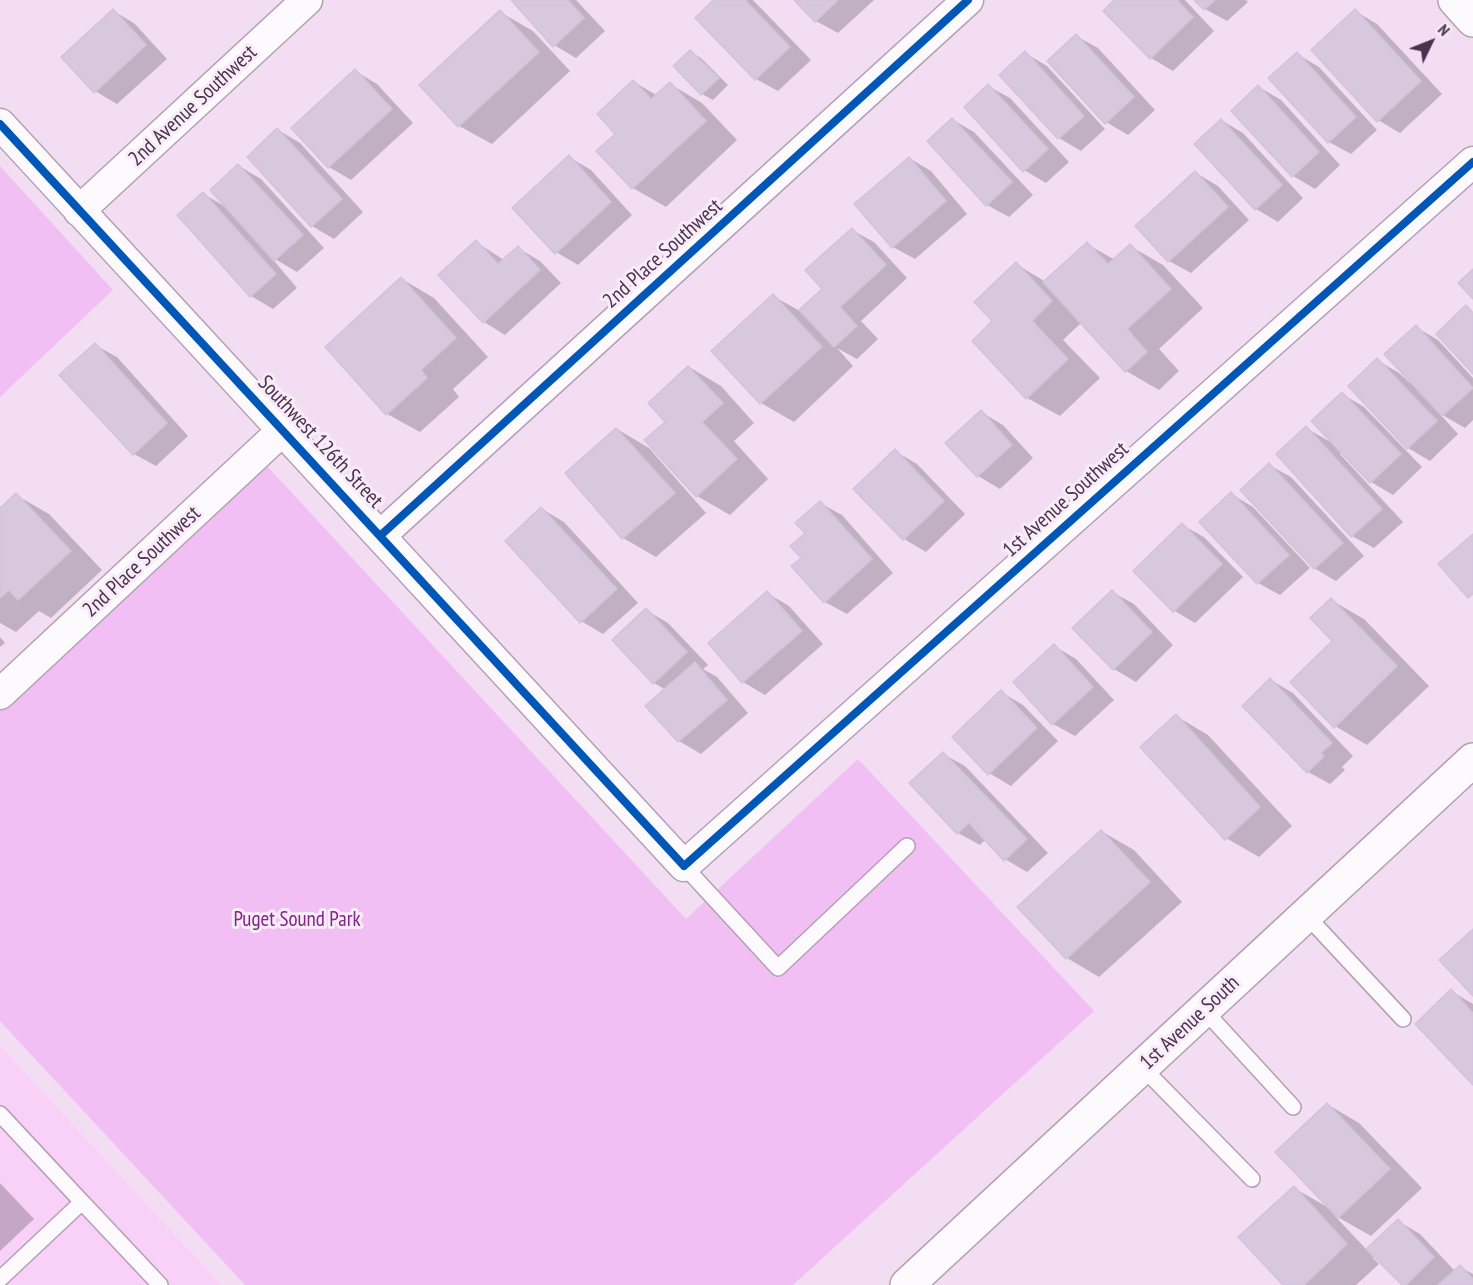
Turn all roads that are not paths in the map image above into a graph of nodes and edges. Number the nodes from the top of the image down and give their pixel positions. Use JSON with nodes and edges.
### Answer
{"nodes":[{"id":1,"x":307,"y":0,"type":"edge"},
{"id":2,"x":969,"y":0,"type":"edge"},
{"id":3,"x":1455,"y":0,"type":"edge"},
{"id":4,"x":1473,"y":20,"type":"edge"},
{"id":5,"x":0,"y":124,"type":"edge"},
{"id":6,"x":1473,"y":162,"type":"edge"},
{"id":7,"x":79,"y":211,"type":"junction"},
{"id":8,"x":284,"y":429,"type":"junction"},
{"id":9,"x":381,"y":535,"type":"junction"},
{"id":10,"x":0,"y":694,"type":"edge"},
{"id":11,"x":1473,"y":760,"type":"edge"},
{"id":12,"x":907,"y":846,"type":"dead end"},
{"id":13,"x":684,"y":866,"type":"junction"},
{"id":14,"x":1306,"y":915,"type":"junction"},
{"id":15,"x":1204,"y":1010,"type":"junction"},
{"id":16,"x":1403,"y":1019,"type":"dead end"},
{"id":17,"x":1142,"y":1067,"type":"junction"},
{"id":18,"x":1293,"y":1107,"type":"dead end"},
{"id":19,"x":0,"y":1114,"type":"edge"},
{"id":20,"x":1252,"y":1179,"type":"dead end"},
{"id":21,"x":82,"y":1202,"type":"junction"},
{"id":22,"x":0,"y":1279,"type":"edge"},
{"id":23,"x":160,"y":1285,"type":"edge"},
{"id":24,"x":907,"y":1285,"type":"edge"}],
"edges":[{"from":1,"to":7,"type":"street","name":"2nd Avenue Southwest"},
{"from":2,"to":9,"type":"street","name":"2nd Place Southwest"},
{"from":3,"to":4,"type":"main road"},
{"from":5,"to":7,"type":"street","name":"Southwest 126th Street"},
{"from":6,"to":13,"type":"street","name":"1st Avenue Southwest"},
{"from":7,"to":8,"type":"street","name":"Southwest 126th Street"},
{"from":8,"to":9,"type":"street","name":"Southwest 126th Street"},
{"from":8,"to":10,"type":"street","name":"2nd Place Southwest"},
{"from":9,"to":13,"type":"street","name":"Southwest 126th Street"},
{"from":11,"to":14,"type":"main road","name":"1st Avenue South"},
{"from":12,"to":13,"type":"lane"},
{"from":14,"to":15,"type":"main road","name":"1st Avenue South"},
{"from":14,"to":16,"type":"lane"},
{"from":15,"to":17,"type":"main road","name":"1st Avenue South"},
{"from":15,"to":18,"type":"lane"},
{"from":17,"to":20,"type":"lane"},
{"from":17,"to":24,"type":"main road","name":"1st Avenue South"},
{"from":19,"to":21,"type":"lane"},
{"from":21,"to":22,"type":"lane"},
{"from":21,"to":23,"type":"lane"}]}
